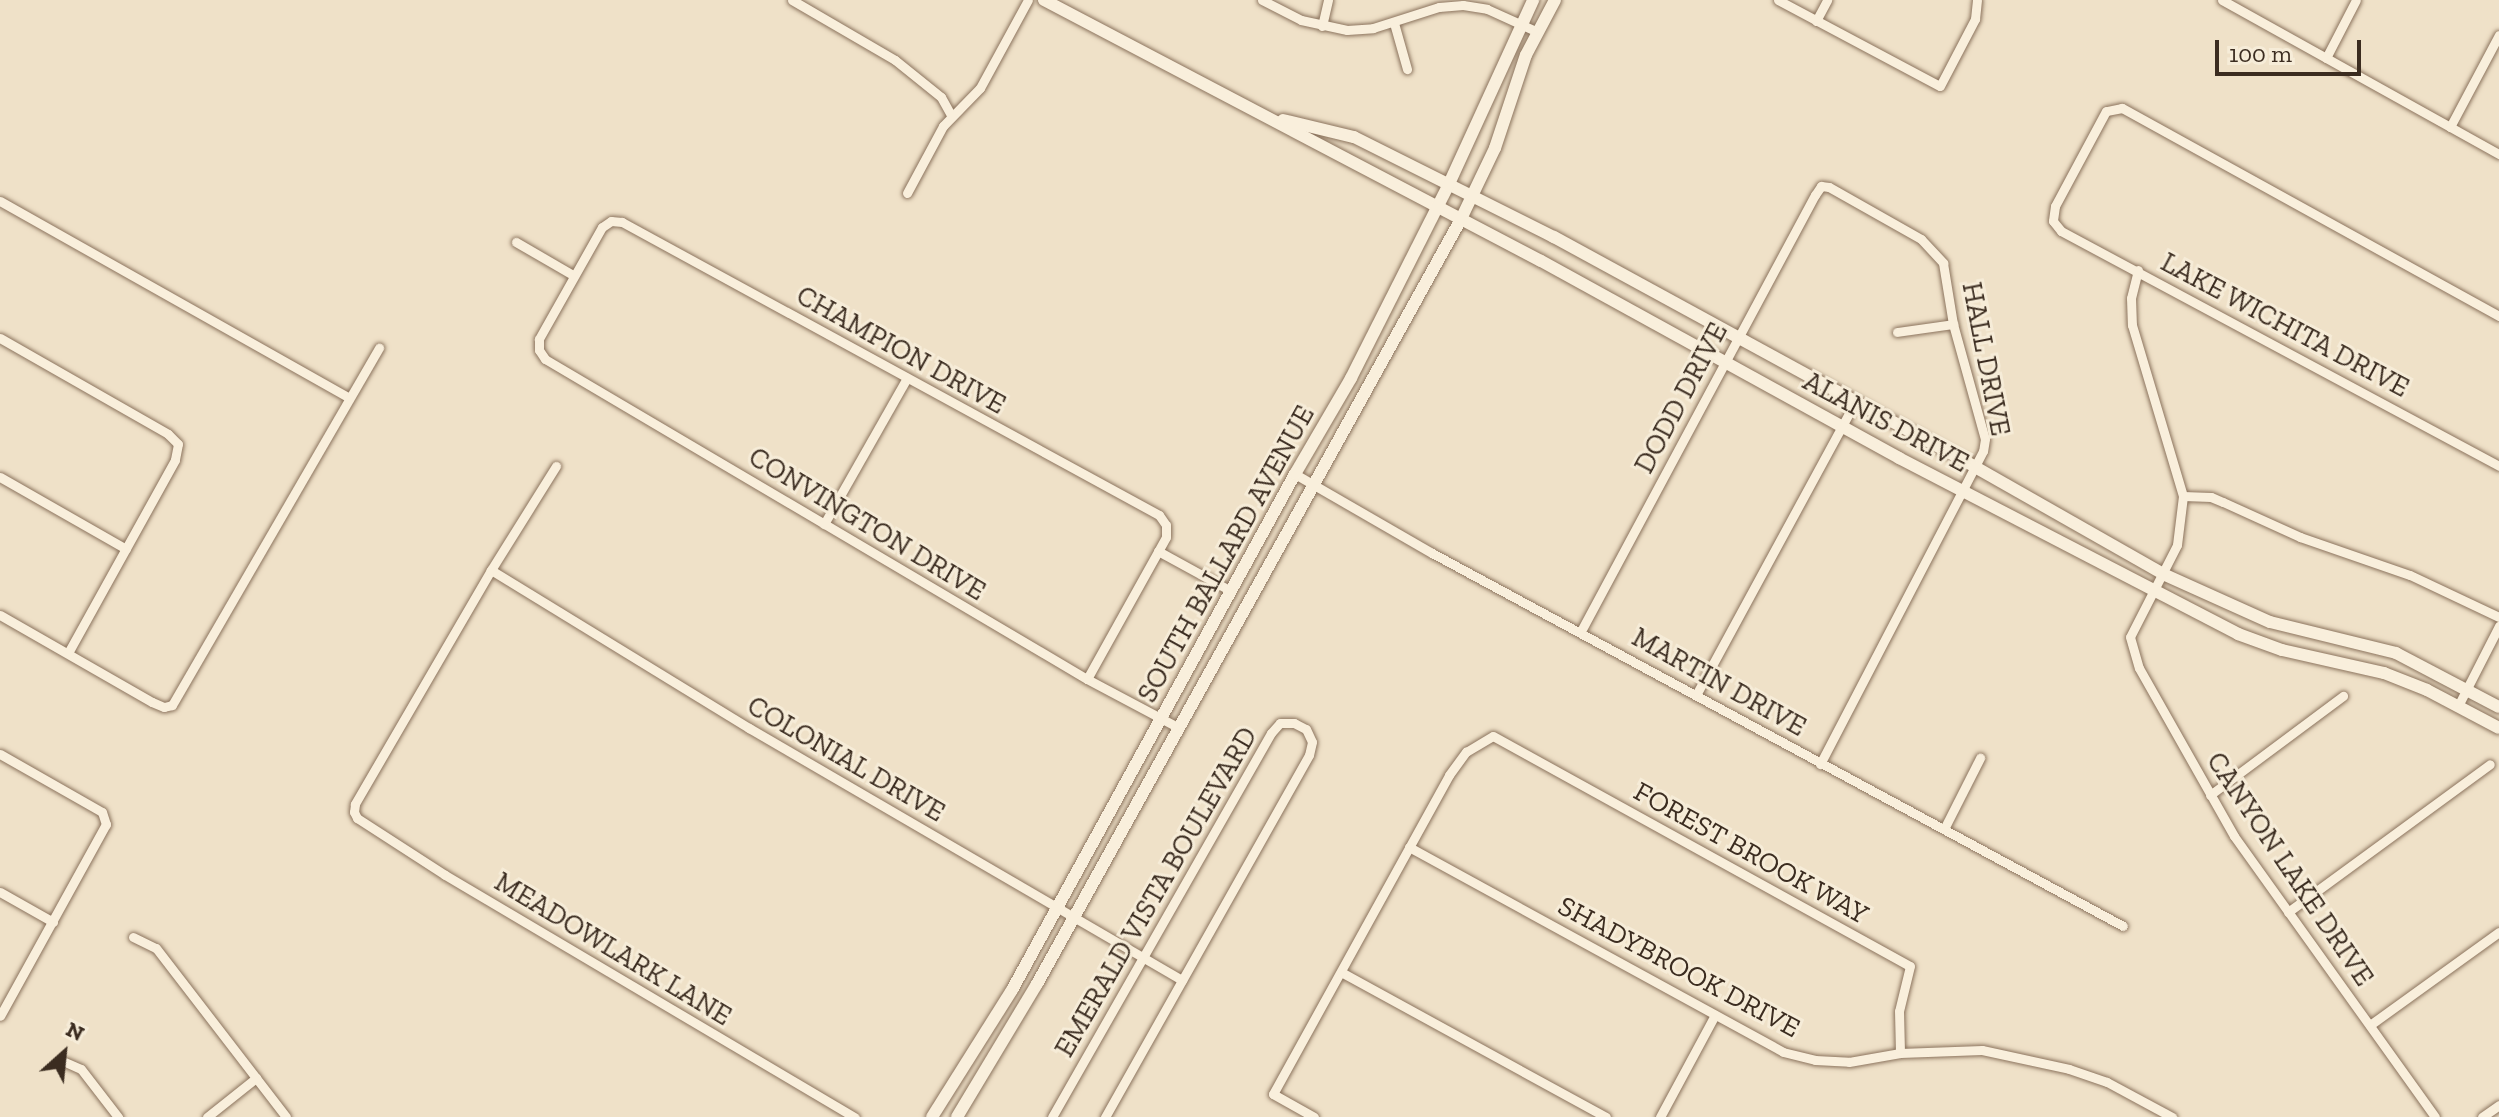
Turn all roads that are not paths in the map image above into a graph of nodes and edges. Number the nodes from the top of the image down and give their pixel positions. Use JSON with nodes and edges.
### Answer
{"nodes":[{"id":1,"x":792,"y":0,"type":"edge"},
{"id":2,"x":1028,"y":0,"type":"edge"},
{"id":3,"x":1044,"y":0,"type":"edge"},
{"id":4,"x":1262,"y":0,"type":"edge"},
{"id":5,"x":1328,"y":0,"type":"edge"},
{"id":6,"x":1533,"y":0,"type":"edge"},
{"id":7,"x":1555,"y":0,"type":"edge"},
{"id":8,"x":1778,"y":0,"type":"edge"},
{"id":9,"x":1827,"y":0,"type":"edge"},
{"id":10,"x":1977,"y":0,"type":"edge"},
{"id":11,"x":2222,"y":0,"type":"edge"},
{"id":12,"x":2356,"y":0,"type":"edge"},
{"id":13,"x":1816,"y":21,"type":"junction"},
{"id":14,"x":1520,"y":22,"type":"junction"},
{"id":15,"x":1394,"y":23,"type":"junction"},
{"id":16,"x":1322,"y":26,"type":"junction"},
{"id":17,"x":1538,"y":32,"type":"junction"},
{"id":18,"x":2499,"y":35,"type":"edge"},
{"id":19,"x":2326,"y":58,"type":"junction"},
{"id":20,"x":1407,"y":69,"type":"dead end"},
{"id":21,"x":951,"y":115,"type":"junction"},
{"id":22,"x":1267,"y":116,"type":"junction"},
{"id":23,"x":2450,"y":127,"type":"junction"},
{"id":24,"x":2499,"y":154,"type":"edge"},
{"id":25,"x":1448,"y":186,"type":"junction"},
{"id":26,"x":1821,"y":186,"type":"joint"},
{"id":27,"x":907,"y":193,"type":"dead end"},
{"id":28,"x":1473,"y":196,"type":"junction"},
{"id":29,"x":0,"y":201,"type":"edge"},
{"id":30,"x":1438,"y":207,"type":"junction"},
{"id":31,"x":1461,"y":219,"type":"junction"},
{"id":32,"x":516,"y":242,"type":"dead end"},
{"id":33,"x":2138,"y":270,"type":"junction"},
{"id":34,"x":573,"y":275,"type":"junction"},
{"id":35,"x":2499,"y":316,"type":"edge"},
{"id":36,"x":1953,"y":324,"type":"junction"},
{"id":37,"x":1897,"y":332,"type":"dead end"},
{"id":38,"x":1737,"y":337,"type":"junction"},
{"id":39,"x":0,"y":338,"type":"edge"},
{"id":40,"x":379,"y":348,"type":"dead end"},
{"id":41,"x":1725,"y":361,"type":"junction"},
{"id":42,"x":907,"y":378,"type":"junction"},
{"id":43,"x":349,"y":398,"type":"junction"},
{"id":44,"x":1855,"y":402,"type":"junction"},
{"id":45,"x":1842,"y":426,"type":"junction"},
{"id":46,"x":556,"y":466,"type":"dead end"},
{"id":47,"x":2499,"y":466,"type":"edge"},
{"id":48,"x":1975,"y":467,"type":"junction"},
{"id":49,"x":1295,"y":474,"type":"junction"},
{"id":50,"x":0,"y":477,"type":"edge"},
{"id":51,"x":1313,"y":485,"type":"junction"},
{"id":52,"x":1963,"y":490,"type":"junction"},
{"id":53,"x":2183,"y":496,"type":"junction"},
{"id":54,"x":824,"y":524,"type":"junction"},
{"id":55,"x":126,"y":549,"type":"junction"},
{"id":56,"x":1158,"y":551,"type":"junction"},
{"id":57,"x":491,"y":570,"type":"junction"},
{"id":58,"x":2163,"y":574,"type":"junction"},
{"id":59,"x":1231,"y":591,"type":"junction"},
{"id":60,"x":2155,"y":592,"type":"junction"},
{"id":61,"x":0,"y":615,"type":"edge"},
{"id":62,"x":2499,"y":617,"type":"edge"},
{"id":63,"x":2499,"y":626,"type":"edge"},
{"id":64,"x":1581,"y":631,"type":"junction"},
{"id":65,"x":68,"y":653,"type":"junction"},
{"id":66,"x":1087,"y":679,"type":"junction"},
{"id":67,"x":2466,"y":689,"type":"junction"},
{"id":68,"x":1696,"y":695,"type":"junction"},
{"id":69,"x":2343,"y":696,"type":"dead end"},
{"id":70,"x":2458,"y":706,"type":"junction"},
{"id":71,"x":2499,"y":707,"type":"edge"},
{"id":72,"x":1162,"y":719,"type":"junction"},
{"id":73,"x":1179,"y":728,"type":"junction"},
{"id":74,"x":2499,"y":728,"type":"edge"},
{"id":75,"x":0,"y":754,"type":"edge"},
{"id":76,"x":1980,"y":758,"type":"dead end"},
{"id":77,"x":1820,"y":764,"type":"junction"},
{"id":78,"x":2490,"y":764,"type":"dead end"},
{"id":79,"x":2210,"y":795,"type":"junction"},
{"id":80,"x":1944,"y":829,"type":"junction"},
{"id":81,"x":1409,"y":847,"type":"junction"},
{"id":82,"x":0,"y":892,"type":"edge"},
{"id":83,"x":1056,"y":908,"type":"junction"},
{"id":84,"x":2288,"y":912,"type":"junction"},
{"id":85,"x":1072,"y":918,"type":"junction"},
{"id":86,"x":53,"y":922,"type":"junction"},
{"id":87,"x":2123,"y":926,"type":"dead end"},
{"id":88,"x":2499,"y":932,"type":"edge"},
{"id":89,"x":133,"y":937,"type":"dead end"},
{"id":90,"x":1144,"y":957,"type":"junction"},
{"id":91,"x":1341,"y":972,"type":"junction"},
{"id":92,"x":1182,"y":980,"type":"junction"},
{"id":93,"x":1715,"y":1015,"type":"junction"},
{"id":94,"x":0,"y":1016,"type":"edge"},
{"id":95,"x":2370,"y":1025,"type":"junction"},
{"id":96,"x":1900,"y":1053,"type":"junction"},
{"id":97,"x":65,"y":1062,"type":"dead end"},
{"id":98,"x":256,"y":1078,"type":"junction"},
{"id":99,"x":2499,"y":1105,"type":"edge"},
{"id":100,"x":934,"y":1116,"type":"edge"},
{"id":101,"x":118,"y":1117,"type":"edge"},
{"id":102,"x":207,"y":1117,"type":"edge"},
{"id":103,"x":286,"y":1117,"type":"edge"},
{"id":104,"x":855,"y":1117,"type":"edge"},
{"id":105,"x":957,"y":1117,"type":"edge"},
{"id":106,"x":1052,"y":1117,"type":"edge"},
{"id":107,"x":1105,"y":1117,"type":"edge"},
{"id":108,"x":1314,"y":1117,"type":"edge"},
{"id":109,"x":1606,"y":1117,"type":"edge"},
{"id":110,"x":1660,"y":1117,"type":"edge"},
{"id":111,"x":2172,"y":1117,"type":"edge"},
{"id":112,"x":2435,"y":1117,"type":"edge"},
{"id":113,"x":2482,"y":1117,"type":"edge"}],
"edges":[{"from":1,"to":21,"type":"street"},
{"from":2,"to":21,"type":"street"},
{"from":3,"to":22,"type":"main road","name":"ALANIS DRIVE"},
{"from":4,"to":16,"type":"street"},
{"from":5,"to":16,"type":"street"},
{"from":6,"to":14,"type":"main road","name":"SOUTH BALLARD AVENUE"},
{"from":7,"to":17,"type":"main road","name":"SOUTH BALLARD AVENUE"},
{"from":8,"to":13,"type":"street"},
{"from":9,"to":13,"type":"street"},
{"from":10,"to":13,"type":"street"},
{"from":11,"to":19,"type":"street"},
{"from":12,"to":19,"type":"street"},
{"from":14,"to":15,"type":"street"},
{"from":14,"to":17,"type":"street"},
{"from":14,"to":25,"type":"main road","name":"SOUTH BALLARD AVENUE"},
{"from":15,"to":16,"type":"street"},
{"from":15,"to":20,"type":"street"},
{"from":17,"to":28,"type":"main road","name":"SOUTH BALLARD AVENUE"},
{"from":18,"to":23,"type":"street"},
{"from":19,"to":23,"type":"street"},
{"from":21,"to":27,"type":"street"},
{"from":22,"to":25,"type":"main road","name":"ALANIS DRIVE"},
{"from":22,"to":30,"type":"main road","name":"ALANIS DRIVE"},
{"from":23,"to":24,"type":"street"},
{"from":25,"to":28,"type":"main road","name":"ALANIS DRIVE"},
{"from":25,"to":30,"type":"main road","name":"SOUTH BALLARD AVENUE"},
{"from":26,"to":36,"type":"street","name":"HALL DRIVE"},
{"from":26,"to":38,"type":"street","name":"DODD DRIVE"},
{"from":28,"to":31,"type":"main road","name":"SOUTH BALLARD AVENUE"},
{"from":28,"to":38,"type":"main road","name":"ALANIS DRIVE"},
{"from":29,"to":43,"type":"street"},
{"from":30,"to":31,"type":"main road","name":"ALANIS DRIVE"},
{"from":30,"to":49,"type":"main road","name":"SOUTH BALLARD AVENUE"},
{"from":31,"to":41,"type":"main road","name":"ALANIS DRIVE"},
{"from":31,"to":51,"type":"main road","name":"SOUTH BALLARD AVENUE"},
{"from":32,"to":34,"type":"street"},
{"from":33,"to":35,"type":"street","name":"LAKE WICHITA DRIVE"},
{"from":33,"to":47,"type":"street","name":"LAKE WICHITA DRIVE"},
{"from":33,"to":53,"type":"street","name":"CANYON LAKE DRIVE"},
{"from":34,"to":42,"type":"street","name":"CHAMPION DRIVE"},
{"from":34,"to":54,"type":"street","name":"CONVINGTON DRIVE"},
{"from":36,"to":37,"type":"street"},
{"from":36,"to":48,"type":"street","name":"HALL DRIVE"},
{"from":38,"to":41,"type":"street","name":"DODD DRIVE"},
{"from":38,"to":44,"type":"main road","name":"ALANIS DRIVE"},
{"from":39,"to":55,"type":"street"},
{"from":40,"to":43,"type":"street"},
{"from":41,"to":45,"type":"main road","name":"ALANIS DRIVE"},
{"from":41,"to":64,"type":"street","name":"DODD DRIVE"},
{"from":42,"to":54,"type":"street"},
{"from":42,"to":56,"type":"street","name":"CHAMPION DRIVE"},
{"from":43,"to":65,"type":"street"},
{"from":44,"to":45,"type":"street"},
{"from":44,"to":48,"type":"main road","name":"ALANIS DRIVE"},
{"from":45,"to":52,"type":"main road","name":"ALANIS DRIVE"},
{"from":45,"to":68,"type":"street"},
{"from":46,"to":57,"type":"street"},
{"from":48,"to":52,"type":"street","name":"HALL DRIVE"},
{"from":48,"to":58,"type":"main road","name":"ALANIS DRIVE"},
{"from":49,"to":51,"type":"street","name":"MARTIN DRIVE"},
{"from":49,"to":59,"type":"main road","name":"SOUTH BALLARD AVENUE"},
{"from":50,"to":55,"type":"street"},
{"from":51,"to":64,"type":"street","name":"MARTIN DRIVE"},
{"from":51,"to":73,"type":"main road","name":"SOUTH BALLARD AVENUE"},
{"from":52,"to":60,"type":"main road","name":"ALANIS DRIVE"},
{"from":52,"to":77,"type":"street","name":"HALL DRIVE"},
{"from":53,"to":58,"type":"street","name":"CANYON LAKE DRIVE"},
{"from":53,"to":62,"type":"street"},
{"from":54,"to":66,"type":"street","name":"CONVINGTON DRIVE"},
{"from":55,"to":65,"type":"street"},
{"from":56,"to":59,"type":"street"},
{"from":56,"to":66,"type":"street"},
{"from":57,"to":83,"type":"street","name":"COLONIAL DRIVE"},
{"from":57,"to":104,"type":"street","name":"MEADOWLARK LANE"},
{"from":58,"to":60,"type":"street","name":"CANYON LAKE DRIVE"},
{"from":58,"to":67,"type":"main road","name":"ALANIS DRIVE"},
{"from":59,"to":72,"type":"main road","name":"SOUTH BALLARD AVENUE"},
{"from":60,"to":70,"type":"main road","name":"ALANIS DRIVE"},
{"from":60,"to":79,"type":"street","name":"CANYON LAKE DRIVE"},
{"from":61,"to":65,"type":"street"},
{"from":63,"to":67,"type":"street"},
{"from":64,"to":68,"type":"street","name":"MARTIN DRIVE"},
{"from":66,"to":72,"type":"street","name":"CONVINGTON DRIVE"},
{"from":67,"to":70,"type":"street"},
{"from":67,"to":71,"type":"main road","name":"ALANIS DRIVE"},
{"from":68,"to":77,"type":"street","name":"MARTIN DRIVE"},
{"from":69,"to":79,"type":"street"},
{"from":70,"to":74,"type":"main road","name":"ALANIS DRIVE"},
{"from":72,"to":73,"type":"street","name":"CONVINGTON DRIVE"},
{"from":72,"to":83,"type":"main road","name":"SOUTH BALLARD AVENUE"},
{"from":73,"to":85,"type":"main road","name":"SOUTH BALLARD AVENUE"},
{"from":75,"to":86,"type":"street"},
{"from":76,"to":80,"type":"street"},
{"from":77,"to":80,"type":"street","name":"MARTIN DRIVE"},
{"from":78,"to":84,"type":"street"},
{"from":79,"to":84,"type":"street","name":"CANYON LAKE DRIVE"},
{"from":80,"to":87,"type":"street","name":"MARTIN DRIVE"},
{"from":81,"to":91,"type":"street"},
{"from":81,"to":93,"type":"street","name":"SHADYBROOK DRIVE"},
{"from":81,"to":96,"type":"street","name":"FOREST BROOK WAY"},
{"from":82,"to":86,"type":"street"},
{"from":83,"to":85,"type":"street","name":"COLONIAL DRIVE"},
{"from":83,"to":100,"type":"main road","name":"SOUTH BALLARD AVENUE"},
{"from":84,"to":95,"type":"street","name":"CANYON LAKE DRIVE"},
{"from":85,"to":90,"type":"street","name":"COLONIAL DRIVE"},
{"from":85,"to":105,"type":"main road","name":"SOUTH BALLARD AVENUE"},
{"from":86,"to":94,"type":"street"},
{"from":88,"to":95,"type":"street"},
{"from":89,"to":98,"type":"street"},
{"from":90,"to":92,"type":"street","name":"COLONIAL DRIVE"},
{"from":90,"to":92,"type":"street","name":"EMERALD VISTA BOULEVARD"},
{"from":90,"to":106,"type":"street","name":"EMERALD VISTA BOULEVARD"},
{"from":91,"to":108,"type":"street"},
{"from":91,"to":109,"type":"street"},
{"from":92,"to":107,"type":"street","name":"EMERALD VISTA BOULEVARD"},
{"from":93,"to":96,"type":"street","name":"SHADYBROOK DRIVE"},
{"from":93,"to":110,"type":"street"},
{"from":95,"to":112,"type":"street","name":"CANYON LAKE DRIVE"},
{"from":96,"to":111,"type":"street","name":"SHADYBROOK DRIVE"},
{"from":97,"to":101,"type":"street"},
{"from":98,"to":102,"type":"street"},
{"from":98,"to":103,"type":"street"},
{"from":99,"to":113,"type":"street"}]}
